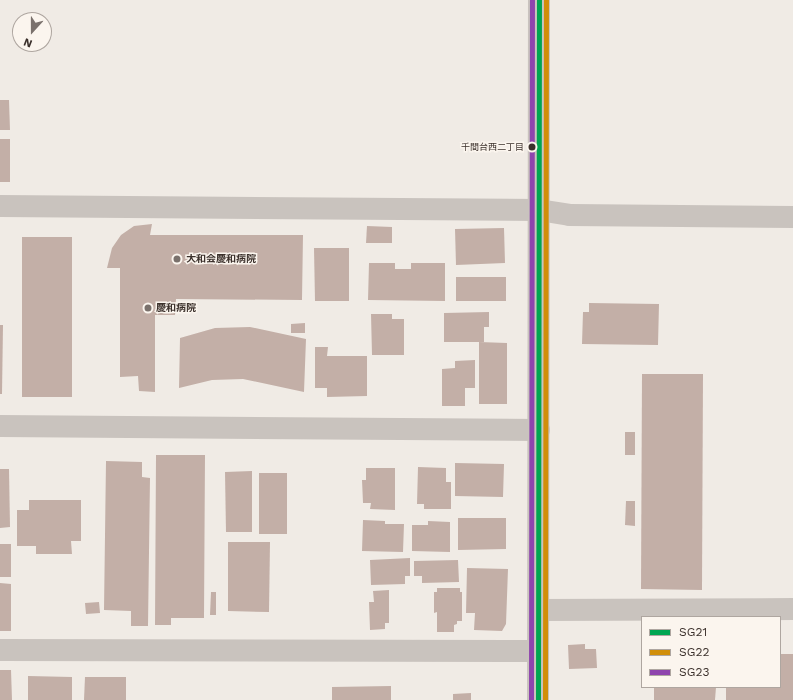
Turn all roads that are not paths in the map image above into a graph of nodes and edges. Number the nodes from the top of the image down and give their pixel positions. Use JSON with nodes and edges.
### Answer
{"nodes":[{"id":1,"x":539,"y":0,"type":"edge"},
{"id":2,"x":0,"y":206,"type":"edge"},
{"id":3,"x":539,"y":210,"type":"junction"},
{"id":4,"x":793,"y":217,"type":"edge"},
{"id":5,"x":0,"y":426,"type":"edge"},
{"id":6,"x":539,"y":430,"type":"junction"},
{"id":7,"x":793,"y":609,"type":"edge"},
{"id":8,"x":539,"y":610,"type":"junction"},
{"id":9,"x":0,"y":650,"type":"edge"},
{"id":10,"x":538,"y":651,"type":"junction"},
{"id":11,"x":538,"y":700,"type":"edge"}],
"edges":[{"from":1,"to":3,"type":"street"},
{"from":2,"to":3,"type":"street"},
{"from":3,"to":4,"type":"street"},
{"from":3,"to":6,"type":"street"},
{"from":5,"to":6,"type":"street"},
{"from":6,"to":8,"type":"street"},
{"from":7,"to":8,"type":"street"},
{"from":8,"to":10,"type":"street"},
{"from":9,"to":10,"type":"street"},
{"from":10,"to":11,"type":"street"}]}
